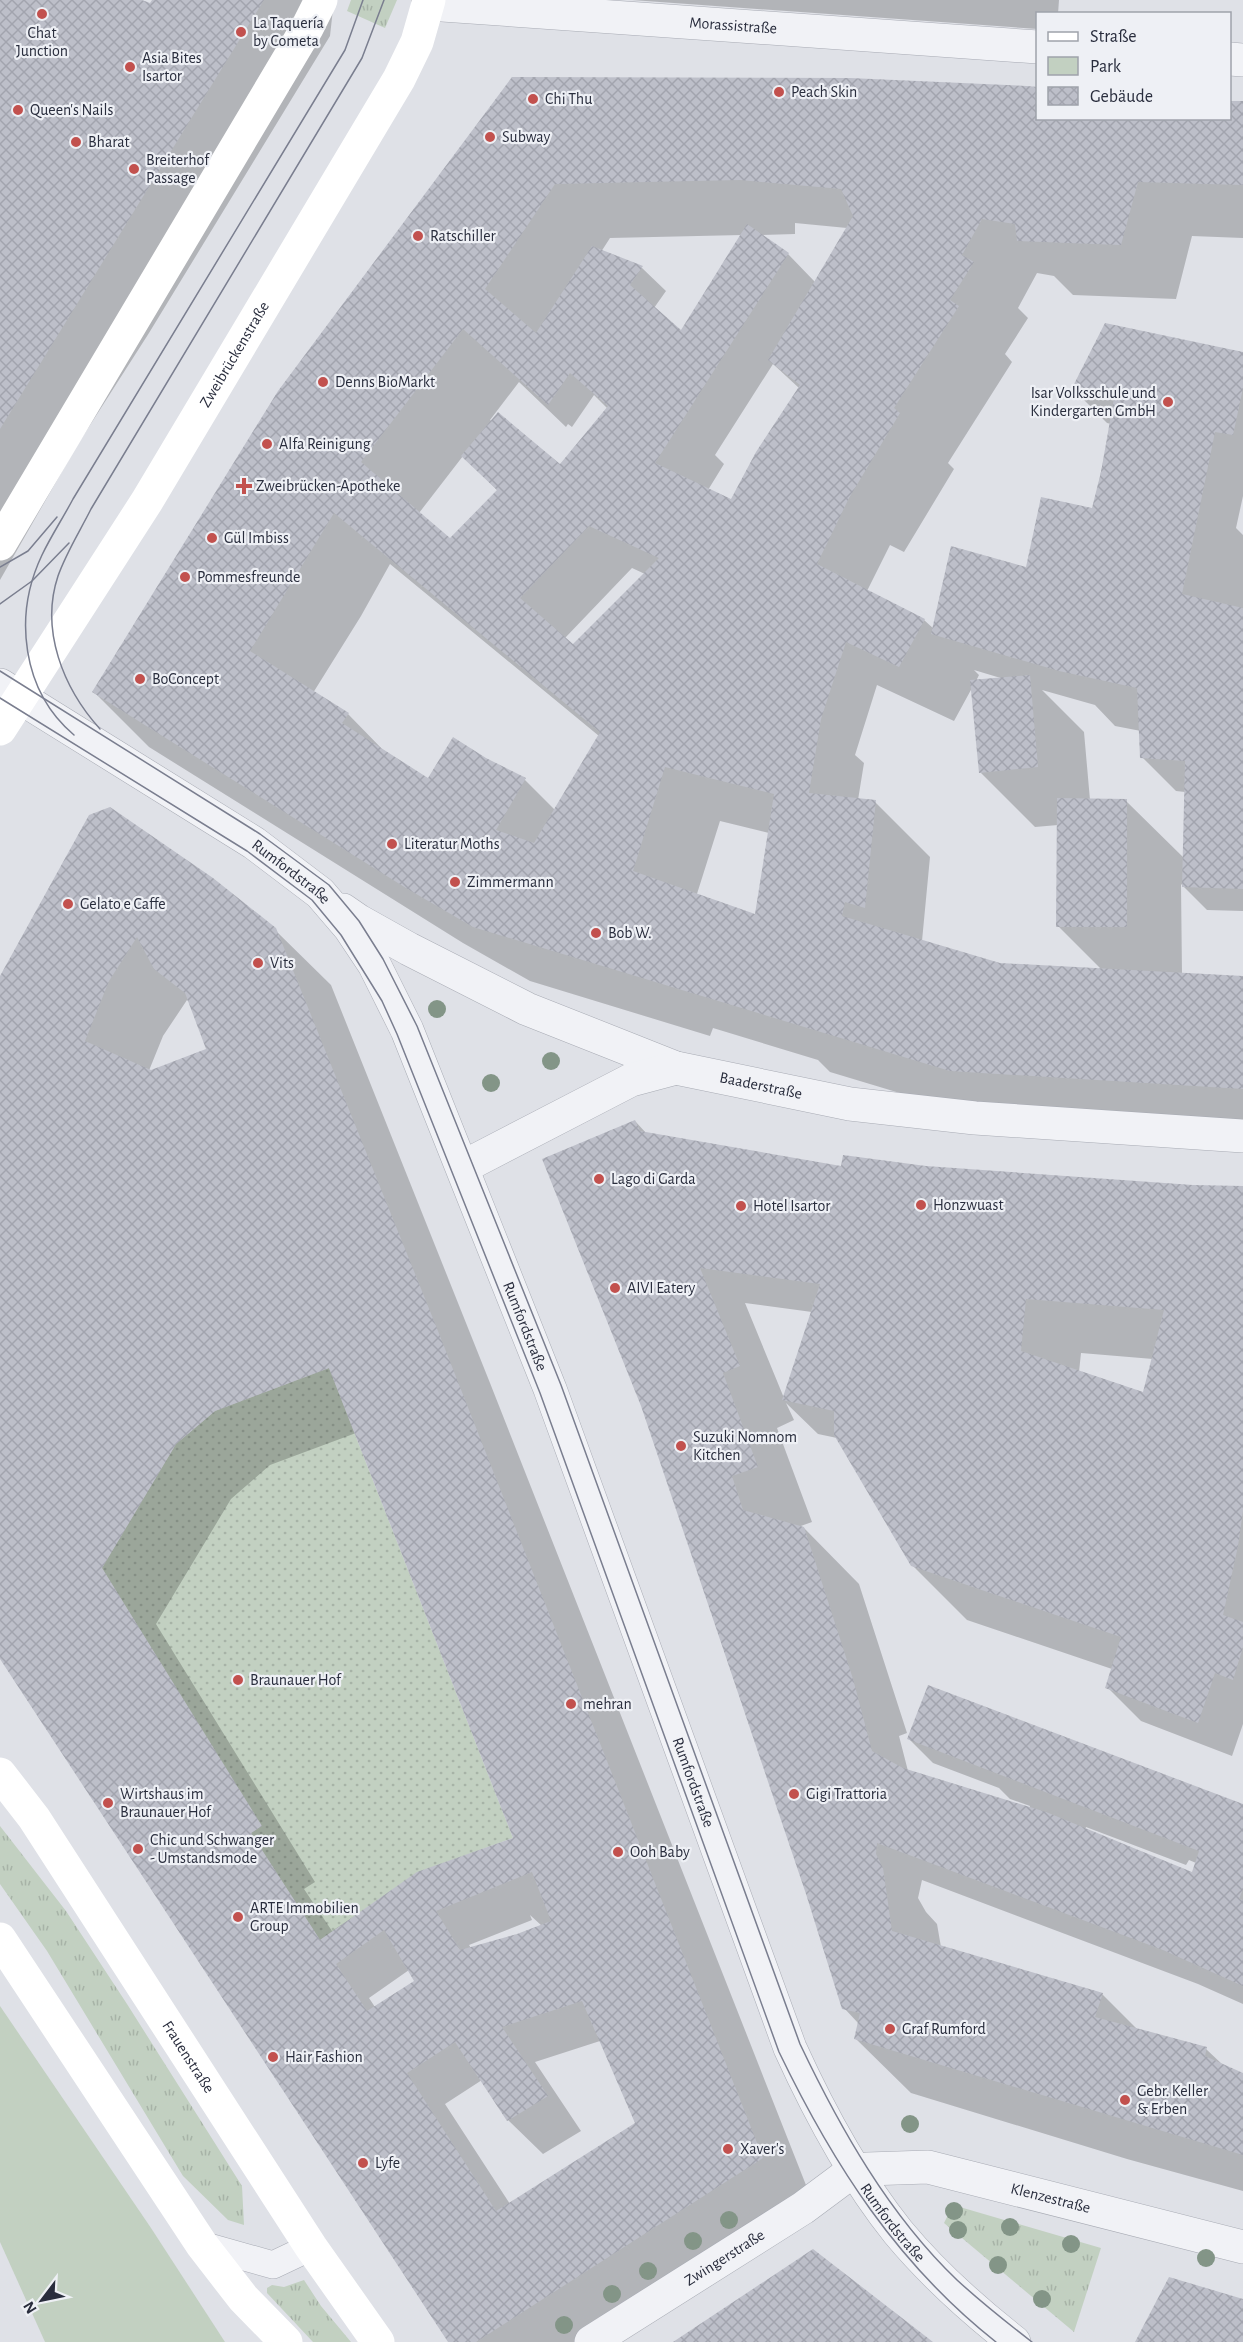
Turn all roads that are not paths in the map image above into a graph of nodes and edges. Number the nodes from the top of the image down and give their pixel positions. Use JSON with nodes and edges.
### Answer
{"nodes":[{"id":1,"x":321,"y":0,"type":"edge"},
{"id":2,"x":429,"y":2,"type":"edge"},
{"id":3,"x":1036,"y":46,"type":"edge"},
{"id":4,"x":0,"y":544,"type":"edge"},
{"id":5,"x":10,"y":691,"type":"edge"},
{"id":6,"x":0,"y":729,"type":"edge"},
{"id":7,"x":320,"y":893,"type":"junction"},
{"id":8,"x":676,"y":1068,"type":"junction"},
{"id":9,"x":1243,"y":1136,"type":"edge"},
{"id":10,"x":463,"y":1167,"type":"junction"},
{"id":11,"x":0,"y":1774,"type":"edge"},
{"id":12,"x":0,"y":1939,"type":"edge"},
{"id":13,"x":856,"y":2172,"type":"junction"},
{"id":14,"x":202,"y":2245,"type":"junction"},
{"id":15,"x":311,"y":2247,"type":"junction"},
{"id":16,"x":1243,"y":2247,"type":"edge"},
{"id":17,"x":286,"y":2342,"type":"edge"},
{"id":18,"x":378,"y":2342,"type":"edge"},
{"id":19,"x":591,"y":2342,"type":"edge"},
{"id":20,"x":1014,"y":2342,"type":"edge"}],
"edges":[{"from":1,"to":4,"type":"main road"},
{"from":2,"to":3,"type":"street","name":"Morassistraße"},
{"from":2,"to":5,"type":"main road","name":"Zweibrückenstraße"},
{"from":5,"to":6,"type":"main road","name":"Zweibrückenstraße"},
{"from":5,"to":7,"type":"street","name":"Rumfordstraße"},
{"from":7,"to":8,"type":"street","name":"Baaderstraße"},
{"from":7,"to":10,"type":"street","name":"Rumfordstraße"},
{"from":8,"to":9,"type":"street","name":"Baaderstraße"},
{"from":8,"to":10,"type":"street"},
{"from":10,"to":13,"type":"street","name":"Rumfordstraße"},
{"from":11,"to":15,"type":"main road","name":"Frauenstraße"},
{"from":12,"to":14,"type":"main road"},
{"from":13,"to":16,"type":"street","name":"Klenzestraße"},
{"from":13,"to":19,"type":"street","name":"Zwingerstraße"},
{"from":13,"to":20,"type":"street","name":"Rumfordstraße"},
{"from":14,"to":15,"type":"lane"},
{"from":14,"to":17,"type":"main road"},
{"from":15,"to":18,"type":"main road","name":"Frauenstraße"}]}
